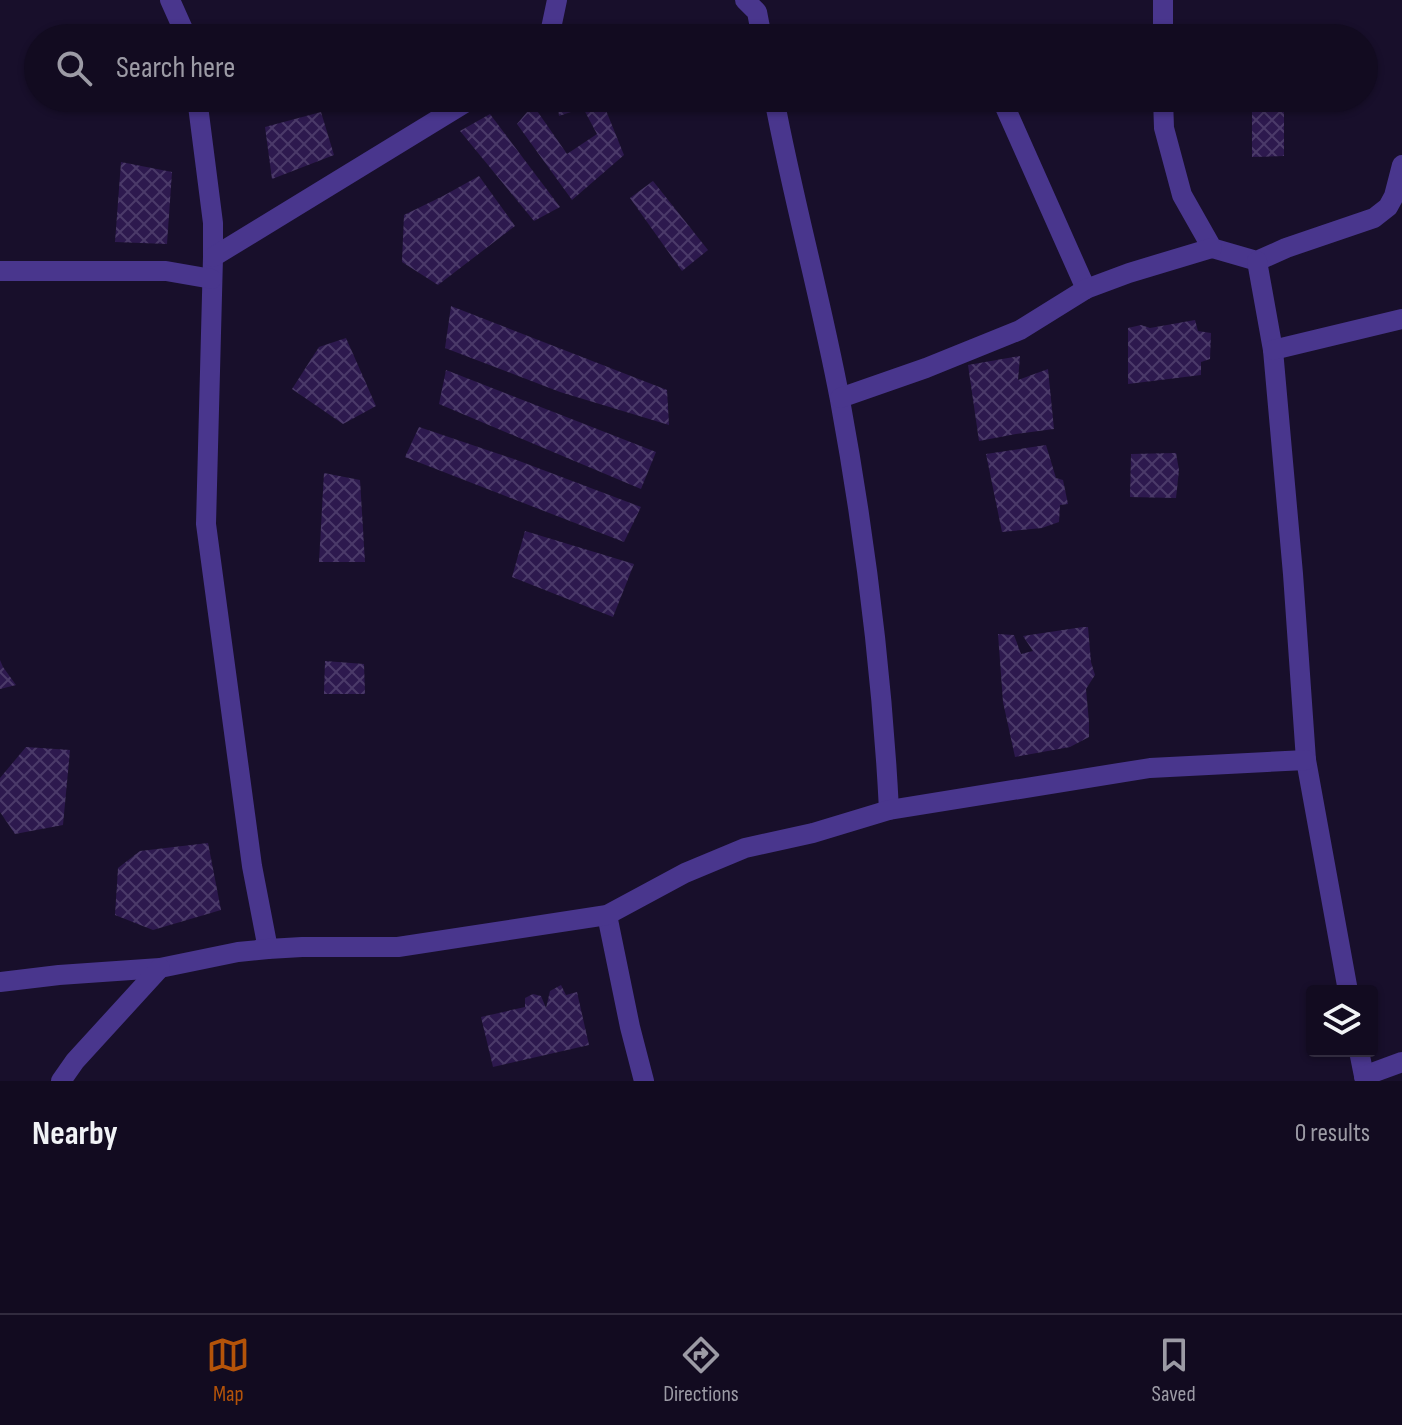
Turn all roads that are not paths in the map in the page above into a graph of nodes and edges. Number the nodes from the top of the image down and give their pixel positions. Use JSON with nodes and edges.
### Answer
{"nodes":[{"id":1,"x":170,"y":0,"type":"edge"},
{"id":2,"x":557,"y":0,"type":"edge"},
{"id":3,"x":745,"y":0,"type":"edge"},
{"id":4,"x":1163,"y":0,"type":"edge"},
{"id":5,"x":181,"y":24,"type":"edge"},
{"id":6,"x":552,"y":24,"type":"edge"},
{"id":7,"x":759,"y":24,"type":"edge"},
{"id":8,"x":1163,"y":24,"type":"edge"},
{"id":9,"x":199,"y":112,"type":"edge"},
{"id":10,"x":450,"y":112,"type":"edge"},
{"id":11,"x":777,"y":112,"type":"edge"},
{"id":12,"x":1007,"y":112,"type":"edge"},
{"id":13,"x":1163,"y":112,"type":"edge"},
{"id":14,"x":1402,"y":165,"type":"edge"},
{"id":15,"x":1212,"y":248,"type":"junction"},
{"id":16,"x":213,"y":257,"type":"junction"},
{"id":17,"x":1257,"y":261,"type":"junction"},
{"id":18,"x":0,"y":271,"type":"edge"},
{"id":19,"x":212,"y":279,"type":"junction"},
{"id":20,"x":1086,"y":289,"type":"junction"},
{"id":21,"x":1402,"y":319,"type":"edge"},
{"id":22,"x":1273,"y":350,"type":"junction"},
{"id":23,"x":840,"y":398,"type":"junction"},
{"id":24,"x":1306,"y":760,"type":"junction"},
{"id":25,"x":889,"y":810,"type":"junction"},
{"id":26,"x":607,"y":915,"type":"junction"},
{"id":27,"x":268,"y":949,"type":"junction"},
{"id":28,"x":160,"y":968,"type":"junction"},
{"id":29,"x":0,"y":982,"type":"edge"},
{"id":30,"x":1347,"y":985,"type":"edge"},
{"id":31,"x":1360,"y":1057,"type":"edge"},
{"id":32,"x":1402,"y":1062,"type":"edge"},
{"id":33,"x":1364,"y":1079,"type":"edge"},
{"id":34,"x":61,"y":1081,"type":"edge"},
{"id":35,"x":644,"y":1081,"type":"edge"}],
"edges":[{"from":1,"to":5,"type":"street"},
{"from":2,"to":6,"type":"street"},
{"from":3,"to":7,"type":"street"},
{"from":4,"to":8,"type":"street"},
{"from":9,"to":16,"type":"street"},
{"from":10,"to":16,"type":"street"},
{"from":11,"to":23,"type":"street"},
{"from":12,"to":20,"type":"street"},
{"from":13,"to":15,"type":"street"},
{"from":14,"to":17,"type":"street"},
{"from":15,"to":17,"type":"street"},
{"from":15,"to":20,"type":"street"},
{"from":16,"to":19,"type":"street"},
{"from":17,"to":22,"type":"street"},
{"from":18,"to":19,"type":"street"},
{"from":19,"to":27,"type":"street"},
{"from":20,"to":23,"type":"street"},
{"from":21,"to":22,"type":"street"},
{"from":22,"to":24,"type":"street"},
{"from":23,"to":25,"type":"street"},
{"from":24,"to":25,"type":"street"},
{"from":24,"to":30,"type":"street"},
{"from":25,"to":26,"type":"street"},
{"from":26,"to":27,"type":"street"},
{"from":26,"to":35,"type":"street"},
{"from":27,"to":28,"type":"street"},
{"from":28,"to":29,"type":"street"},
{"from":28,"to":34,"type":"street"},
{"from":31,"to":33,"type":"street"},
{"from":32,"to":33,"type":"street"}]}
